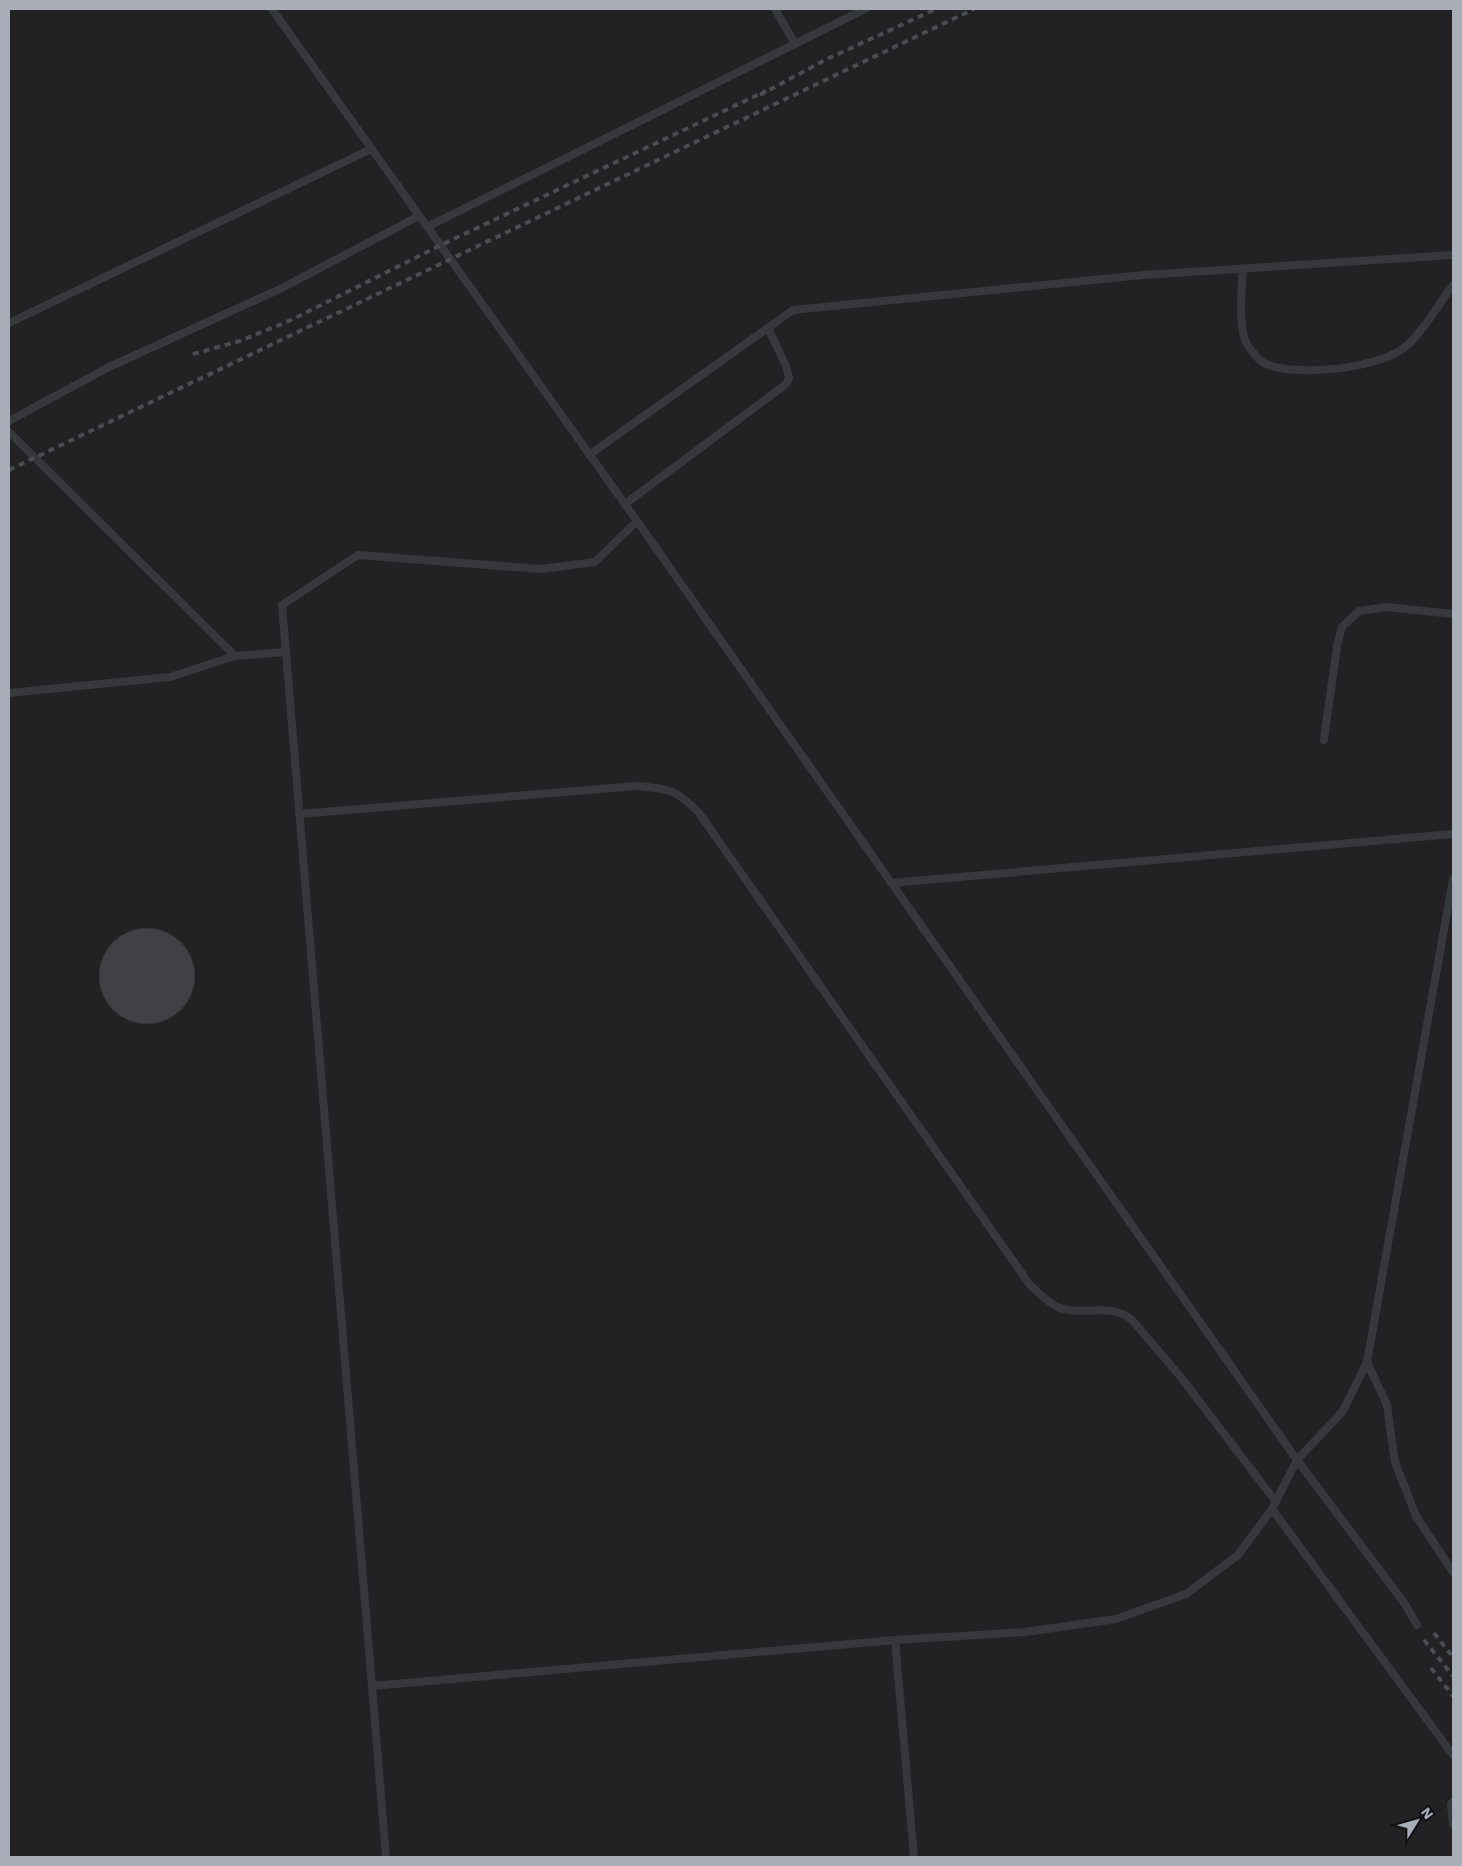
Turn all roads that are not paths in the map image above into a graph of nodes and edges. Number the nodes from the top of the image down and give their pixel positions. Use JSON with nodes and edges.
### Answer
{"nodes":[{"id":1,"x":272,"y":9,"type":"edge"},
{"id":2,"x":775,"y":9,"type":"edge"},
{"id":3,"x":865,"y":9,"type":"edge"},
{"id":4,"x":795,"y":44,"type":"junction"},
{"id":5,"x":371,"y":149,"type":"junction"},
{"id":6,"x":419,"y":216,"type":"junction"},
{"id":7,"x":427,"y":227,"type":"junction"},
{"id":8,"x":1453,"y":255,"type":"edge"},
{"id":9,"x":1243,"y":268,"type":"junction"},
{"id":10,"x":1453,"y":285,"type":"edge"},
{"id":11,"x":9,"y":323,"type":"edge"},
{"id":12,"x":768,"y":328,"type":"junction"},
{"id":13,"x":9,"y":421,"type":"edge"},
{"id":14,"x":9,"y":432,"type":"edge"},
{"id":15,"x":589,"y":455,"type":"junction"},
{"id":16,"x":625,"y":504,"type":"junction"},
{"id":17,"x":637,"y":521,"type":"junction"},
{"id":18,"x":1453,"y":614,"type":"edge"},
{"id":19,"x":286,"y":652,"type":"junction"},
{"id":20,"x":235,"y":656,"type":"junction"},
{"id":21,"x":9,"y":693,"type":"edge"},
{"id":22,"x":1324,"y":740,"type":"dead end"},
{"id":23,"x":299,"y":814,"type":"junction"},
{"id":24,"x":1453,"y":834,"type":"edge"},
{"id":25,"x":1453,"y":879,"type":"edge"},
{"id":26,"x":891,"y":884,"type":"junction"},
{"id":27,"x":1367,"y":1362,"type":"junction"},
{"id":28,"x":1296,"y":1460,"type":"junction"},
{"id":29,"x":1274,"y":1505,"type":"junction"},
{"id":30,"x":1453,"y":1572,"type":"edge"},
{"id":31,"x":1417,"y":1625,"type":"dead end"},
{"id":32,"x":895,"y":1640,"type":"junction"},
{"id":33,"x":372,"y":1686,"type":"junction"},
{"id":34,"x":1453,"y":1755,"type":"edge"},
{"id":35,"x":1453,"y":1802,"type":"edge"},
{"id":36,"x":1453,"y":1824,"type":"edge"},
{"id":37,"x":386,"y":1857,"type":"edge"},
{"id":38,"x":914,"y":1857,"type":"edge"}],
"edges":[{"from":1,"to":5,"type":"lane"},
{"from":2,"to":4,"type":"lane"},
{"from":3,"to":4,"type":"lane"},
{"from":4,"to":7,"type":"lane"},
{"from":5,"to":6,"type":"lane"},
{"from":5,"to":11,"type":"lane"},
{"from":6,"to":7,"type":"lane"},
{"from":6,"to":13,"type":"lane"},
{"from":7,"to":15,"type":"lane"},
{"from":8,"to":9,"type":"lane"},
{"from":9,"to":10,"type":"lane"},
{"from":9,"to":12,"type":"lane"},
{"from":12,"to":15,"type":"lane"},
{"from":12,"to":16,"type":"lane"},
{"from":14,"to":20,"type":"lane"},
{"from":15,"to":16,"type":"lane"},
{"from":16,"to":17,"type":"lane"},
{"from":17,"to":19,"type":"lane"},
{"from":17,"to":26,"type":"lane"},
{"from":18,"to":22,"type":"lane"},
{"from":19,"to":20,"type":"lane"},
{"from":19,"to":23,"type":"lane"},
{"from":20,"to":21,"type":"lane"},
{"from":23,"to":29,"type":"lane"},
{"from":23,"to":33,"type":"lane"},
{"from":24,"to":26,"type":"lane"},
{"from":25,"to":27,"type":"lane"},
{"from":26,"to":28,"type":"lane"},
{"from":27,"to":28,"type":"lane"},
{"from":27,"to":30,"type":"lane"},
{"from":28,"to":29,"type":"lane"},
{"from":28,"to":31,"type":"lane"},
{"from":29,"to":32,"type":"lane"},
{"from":29,"to":34,"type":"lane"},
{"from":32,"to":33,"type":"lane"},
{"from":32,"to":38,"type":"lane"},
{"from":33,"to":37,"type":"lane"},
{"from":35,"to":36,"type":"lane"}]}
